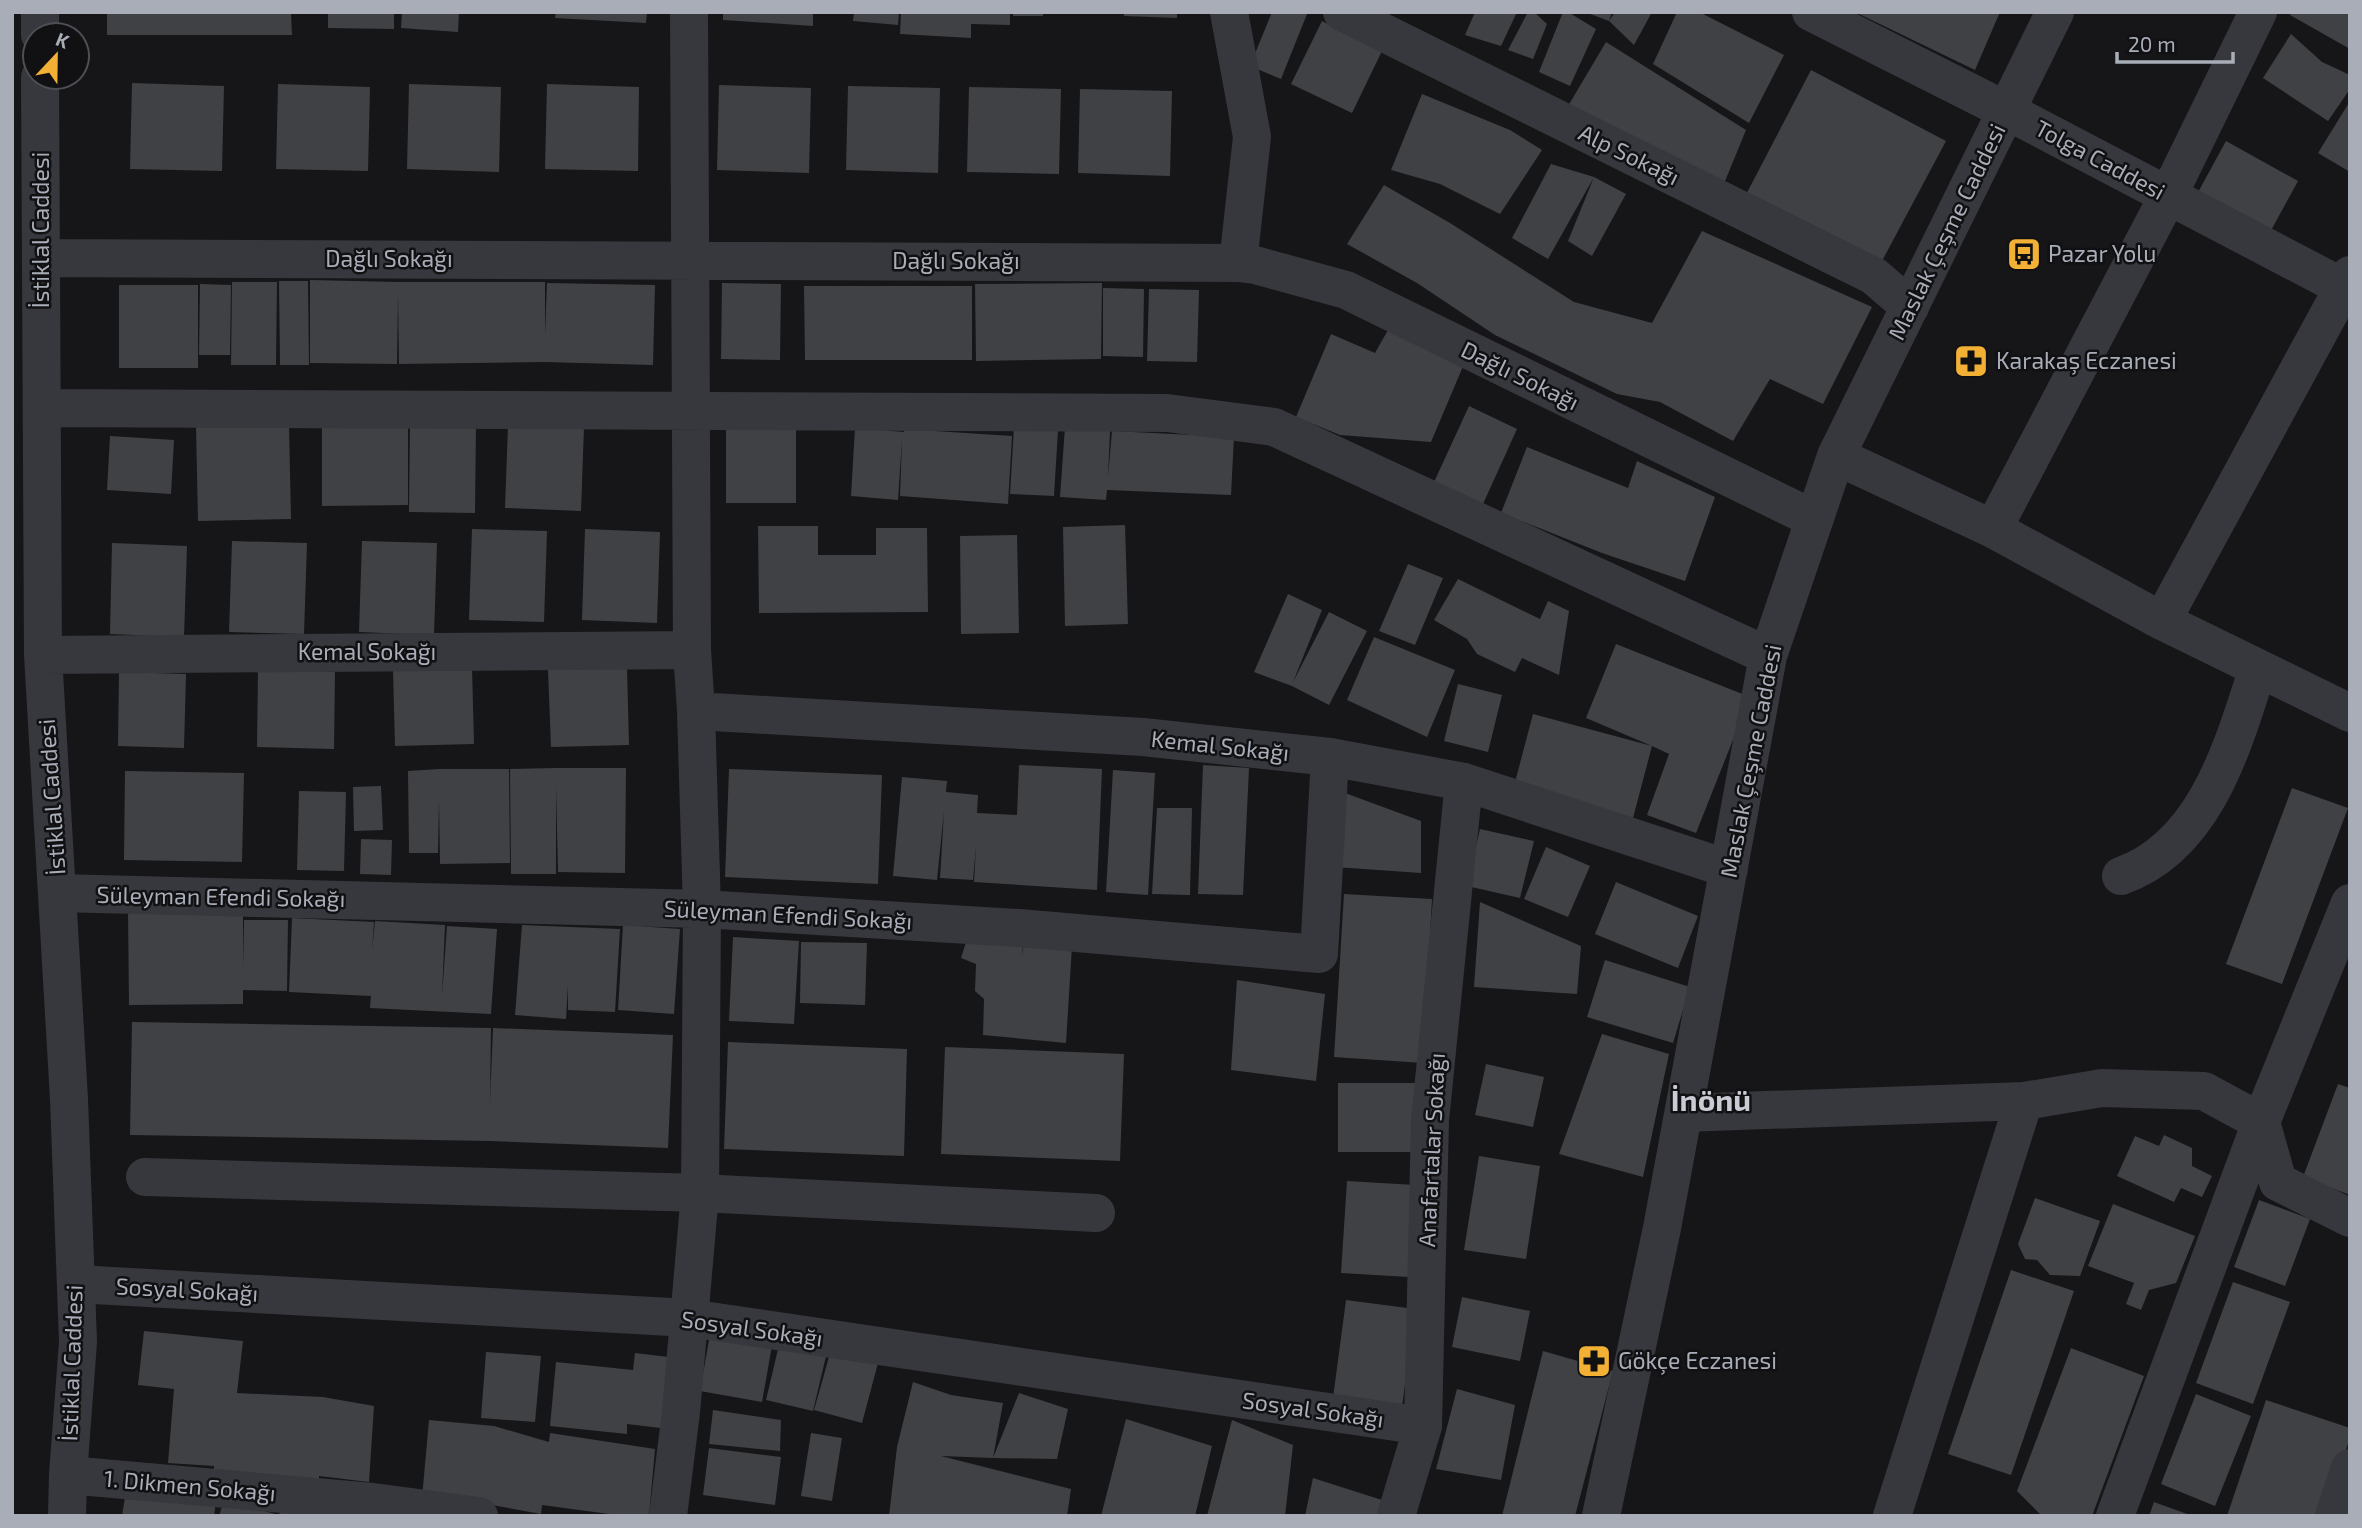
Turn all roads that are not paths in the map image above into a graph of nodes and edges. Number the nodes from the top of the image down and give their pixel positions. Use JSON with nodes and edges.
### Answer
{"nodes":[{"id":1,"x":689,"y":12,"type":"edge"},
{"id":2,"x":1229,"y":12,"type":"edge"},
{"id":3,"x":1342,"y":12,"type":"edge"},
{"id":4,"x":1811,"y":12,"type":"edge"},
{"id":5,"x":2055,"y":12,"type":"edge"},
{"id":6,"x":2258,"y":12,"type":"edge"},
{"id":7,"x":40,"y":91,"type":"edge"},
{"id":8,"x":2007,"y":111,"type":"junction"},
{"id":9,"x":2168,"y":195,"type":"junction"},
{"id":10,"x":41,"y":258,"type":"junction"},
{"id":11,"x":690,"y":259,"type":"junction"},
{"id":12,"x":1238,"y":263,"type":"junction"},
{"id":13,"x":2348,"y":284,"type":"edge"},
{"id":14,"x":1910,"y":307,"type":"junction"},
{"id":15,"x":41,"y":408,"type":"junction"},
{"id":16,"x":690,"y":410,"type":"junction"},
{"id":17,"x":1836,"y":456,"type":"junction"},
{"id":18,"x":1814,"y":519,"type":"junction"},
{"id":19,"x":1993,"y":529,"type":"junction"},
{"id":20,"x":2162,"y":621,"type":"junction"},
{"id":21,"x":692,"y":650,"type":"junction"},
{"id":22,"x":43,"y":654,"type":"junction"},
{"id":23,"x":1768,"y":656,"type":"junction"},
{"id":24,"x":2258,"y":668,"type":"junction"},
{"id":25,"x":696,"y":711,"type":"junction"},
{"id":26,"x":2350,"y":713,"type":"edge"},
{"id":27,"x":1330,"y":757,"type":"junction"},
{"id":28,"x":1464,"y":782,"type":"junction"},
{"id":29,"x":1729,"y":869,"type":"junction"},
{"id":30,"x":2121,"y":876,"type":"dead end"},
{"id":31,"x":58,"y":893,"type":"junction"},
{"id":32,"x":2350,"y":903,"type":"edge"},
{"id":33,"x":702,"y":909,"type":"junction"},
{"id":34,"x":2024,"y":1101,"type":"junction"},
{"id":35,"x":1684,"y":1113,"type":"junction"},
{"id":36,"x":2261,"y":1122,"type":"junction"},
{"id":37,"x":145,"y":1177,"type":"dead end"},
{"id":38,"x":700,"y":1193,"type":"junction"},
{"id":39,"x":1096,"y":1213,"type":"dead end"},
{"id":40,"x":2350,"y":1218,"type":"edge"},
{"id":41,"x":76,"y":1284,"type":"junction"},
{"id":42,"x":689,"y":1318,"type":"junction"},
{"id":43,"x":1423,"y":1426,"type":"junction"},
{"id":44,"x":2350,"y":1468,"type":"edge"},
{"id":45,"x":68,"y":1475,"type":"junction"},
{"id":46,"x":67,"y":1516,"type":"edge"},
{"id":47,"x":479,"y":1516,"type":"edge"},
{"id":48,"x":668,"y":1516,"type":"edge"},
{"id":49,"x":1396,"y":1516,"type":"edge"},
{"id":50,"x":1601,"y":1516,"type":"edge"},
{"id":51,"x":1892,"y":1516,"type":"edge"},
{"id":52,"x":2115,"y":1516,"type":"edge"},
{"id":53,"x":2334,"y":1516,"type":"edge"}],
"edges":[{"from":1,"to":11,"type":"street"},
{"from":2,"to":12,"type":"street"},
{"from":3,"to":14,"type":"street","name":"Alp Sokağı"},
{"from":4,"to":8,"type":"street","name":"Tolga Caddesi"},
{"from":5,"to":8,"type":"street","name":"Maslak Çeşme Caddesi"},
{"from":6,"to":9,"type":"street"},
{"from":7,"to":10,"type":"street","name":"İstiklal Caddesi"},
{"from":8,"to":9,"type":"street","name":"Tolga Caddesi"},
{"from":8,"to":14,"type":"street","name":"Maslak Çeşme Caddesi"},
{"from":9,"to":13,"type":"street","name":"Tolga Caddesi"},
{"from":9,"to":19,"type":"street"},
{"from":10,"to":11,"type":"street","name":"Dağlı Sokağı"},
{"from":10,"to":15,"type":"street","name":"İstiklal Caddesi"},
{"from":11,"to":12,"type":"street","name":"Dağlı Sokağı"},
{"from":11,"to":16,"type":"street"},
{"from":12,"to":18,"type":"street","name":"Dağlı Sokağı"},
{"from":13,"to":20,"type":"street"},
{"from":14,"to":17,"type":"street","name":"Maslak Çeşme Caddesi"},
{"from":15,"to":16,"type":"street"},
{"from":15,"to":22,"type":"street","name":"İstiklal Caddesi"},
{"from":16,"to":21,"type":"street"},
{"from":16,"to":23,"type":"street"},
{"from":17,"to":18,"type":"street","name":"Maslak Çeşme Caddesi"},
{"from":17,"to":19,"type":"street"},
{"from":18,"to":23,"type":"street","name":"Maslak Çeşme Caddesi"},
{"from":19,"to":20,"type":"street"},
{"from":20,"to":24,"type":"street"},
{"from":21,"to":22,"type":"street","name":"Kemal Sokağı"},
{"from":21,"to":25,"type":"street"},
{"from":22,"to":31,"type":"street","name":"İstiklal Caddesi"},
{"from":23,"to":29,"type":"street","name":"Maslak Çeşme Caddesi"},
{"from":24,"to":26,"type":"street"},
{"from":24,"to":30,"type":"street"},
{"from":25,"to":27,"type":"street","name":"Kemal Sokağı"},
{"from":25,"to":33,"type":"street"},
{"from":27,"to":28,"type":"street","name":"Kemal Sokağı"},
{"from":27,"to":33,"type":"street","name":"Süleyman Efendi Sokağı"},
{"from":28,"to":29,"type":"street","name":"Kemal Sokağı"},
{"from":28,"to":43,"type":"street","name":"Anafartalar Sokağı"},
{"from":29,"to":35,"type":"street","name":"Maslak Çeşme Caddesi"},
{"from":31,"to":33,"type":"street","name":"Süleyman Efendi Sokağı"},
{"from":31,"to":41,"type":"street","name":"İstiklal Caddesi"},
{"from":32,"to":36,"type":"street"},
{"from":33,"to":38,"type":"street"},
{"from":34,"to":35,"type":"street"},
{"from":34,"to":36,"type":"street"},
{"from":34,"to":51,"type":"street"},
{"from":35,"to":50,"type":"street","name":"Maslak Çeşme Caddesi"},
{"from":36,"to":40,"type":"street"},
{"from":36,"to":52,"type":"street"},
{"from":37,"to":38,"type":"street"},
{"from":38,"to":39,"type":"street"},
{"from":38,"to":42,"type":"street"},
{"from":41,"to":42,"type":"street","name":"Sosyal Sokağı"},
{"from":41,"to":45,"type":"street","name":"İstiklal Caddesi"},
{"from":42,"to":43,"type":"street","name":"Sosyal Sokağı"},
{"from":42,"to":48,"type":"street"},
{"from":43,"to":49,"type":"street","name":"Anafartalar Sokağı"},
{"from":44,"to":53,"type":"street"},
{"from":45,"to":46,"type":"street","name":"İstiklal Caddesi"},
{"from":45,"to":47,"type":"street","name":"1. Dikmen Sokağı"}]}
